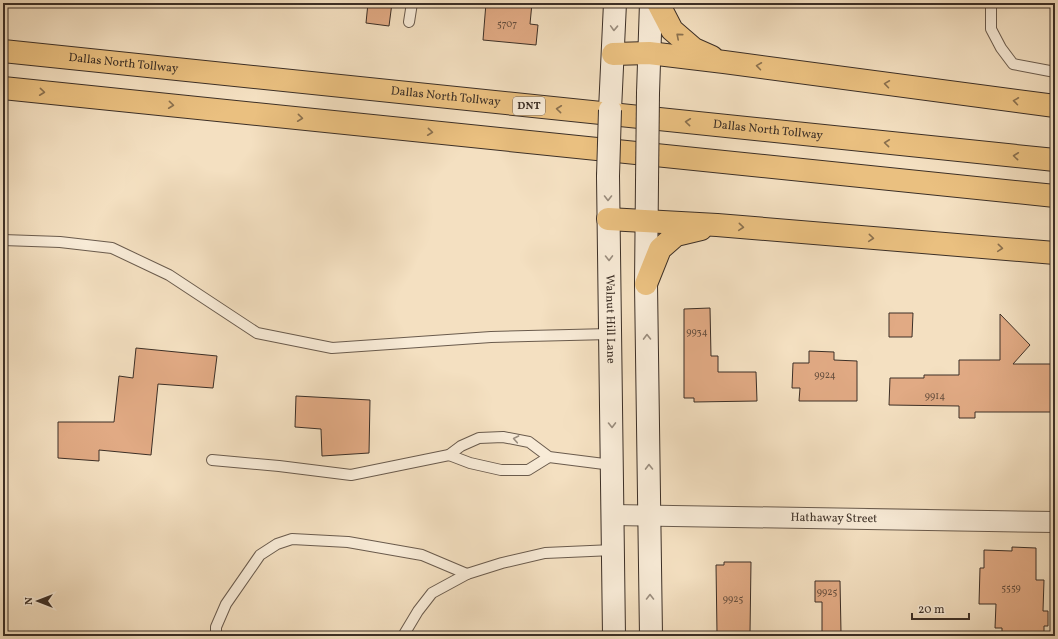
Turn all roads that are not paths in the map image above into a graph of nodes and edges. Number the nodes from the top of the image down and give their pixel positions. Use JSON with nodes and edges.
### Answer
{"nodes":[{"id":1,"x":412,"y":3,"type":"edge"},
{"id":2,"x":614,"y":3,"type":"edge"},
{"id":3,"x":650,"y":3,"type":"edge"},
{"id":4,"x":658,"y":3,"type":"edge"},
{"id":5,"x":991,"y":3,"type":"edge"},
{"id":6,"x":409,"y":22,"type":"dead end"},
{"id":7,"x":3,"y":51,"type":"edge"},
{"id":8,"x":649,"y":53,"type":"junction"},
{"id":9,"x":613,"y":54,"type":"junction"},
{"id":10,"x":724,"y":62,"type":"junction"},
{"id":11,"x":1055,"y":72,"type":"edge"},
{"id":12,"x":3,"y":88,"type":"edge"},
{"id":13,"x":1055,"y":106,"type":"edge"},
{"id":14,"x":1055,"y":160,"type":"edge"},
{"id":15,"x":1055,"y":196,"type":"edge"},
{"id":16,"x":608,"y":219,"type":"junction"},
{"id":17,"x":646,"y":221,"type":"junction"},
{"id":18,"x":717,"y":225,"type":"junction"},
{"id":19,"x":3,"y":240,"type":"edge"},
{"id":20,"x":1055,"y":253,"type":"edge"},
{"id":21,"x":646,"y":284,"type":"junction"},
{"id":22,"x":610,"y":334,"type":"junction"},
{"id":23,"x":449,"y":456,"type":"junction"},
{"id":24,"x":549,"y":457,"type":"junction"},
{"id":25,"x":212,"y":460,"type":"dead end"},
{"id":26,"x":612,"y":465,"type":"junction"},
{"id":27,"x":613,"y":515,"type":"junction"},
{"id":28,"x":650,"y":516,"type":"junction"},
{"id":29,"x":1055,"y":522,"type":"edge"},
{"id":30,"x":613,"y":550,"type":"junction"},
{"id":31,"x":468,"y":574,"type":"junction"},
{"id":32,"x":216,"y":636,"type":"edge"},
{"id":33,"x":404,"y":636,"type":"edge"},
{"id":34,"x":614,"y":636,"type":"edge"},
{"id":35,"x":651,"y":636,"type":"edge"}],
"edges":[{"from":1,"to":6,"type":"lane"},
{"from":2,"to":9,"type":"main road","name":"Walnut Hill Lane","one_way":true},
{"from":3,"to":8,"type":"main road"},
{"from":10,"to":4,"type":"highway","one_way":true},
{"from":5,"to":11,"type":"lane"},
{"from":14,"to":7,"type":"highway","name":"Dallas North Tollway","number":"DNT","one_way":true},
{"from":8,"to":9,"type":"highway"},
{"from":8,"to":10,"type":"highway"},
{"from":8,"to":17,"type":"main road","bridge":true},
{"from":9,"to":16,"type":"main road","name":"Walnut Hill Lane","one_way":true,"bridge":true},
{"from":13,"to":10,"type":"highway","one_way":true},
{"from":12,"to":15,"type":"highway","one_way":true},
{"from":16,"to":17,"type":"highway"},
{"from":16,"to":22,"type":"main road","name":"Walnut Hill Lane","one_way":true},
{"from":17,"to":18,"type":"highway"},
{"from":17,"to":21,"type":"main road"},
{"from":18,"to":20,"type":"highway","one_way":true},
{"from":18,"to":21,"type":"highway"},
{"from":19,"to":22,"type":"lane"},
{"from":28,"to":21,"type":"main road","one_way":true},
{"from":22,"to":26,"type":"main road","name":"Walnut Hill Lane","one_way":true},
{"from":23,"to":24,"type":"lane"},
{"from":24,"to":23,"type":"lane","one_way":true},
{"from":23,"to":25,"type":"lane"},
{"from":24,"to":26,"type":"lane"},
{"from":26,"to":27,"type":"main road","name":"Walnut Hill Lane"},
{"from":27,"to":28,"type":"street","name":"Hathaway Street"},
{"from":27,"to":30,"type":"main road","name":"Walnut Hill Lane"},
{"from":28,"to":29,"type":"street","name":"Hathaway Street"},
{"from":35,"to":28,"type":"main road","one_way":true},
{"from":30,"to":31,"type":"lane"},
{"from":30,"to":34,"type":"main road","name":"Walnut Hill Lane"},
{"from":31,"to":32,"type":"lane"},
{"from":31,"to":33,"type":"lane"}]}
